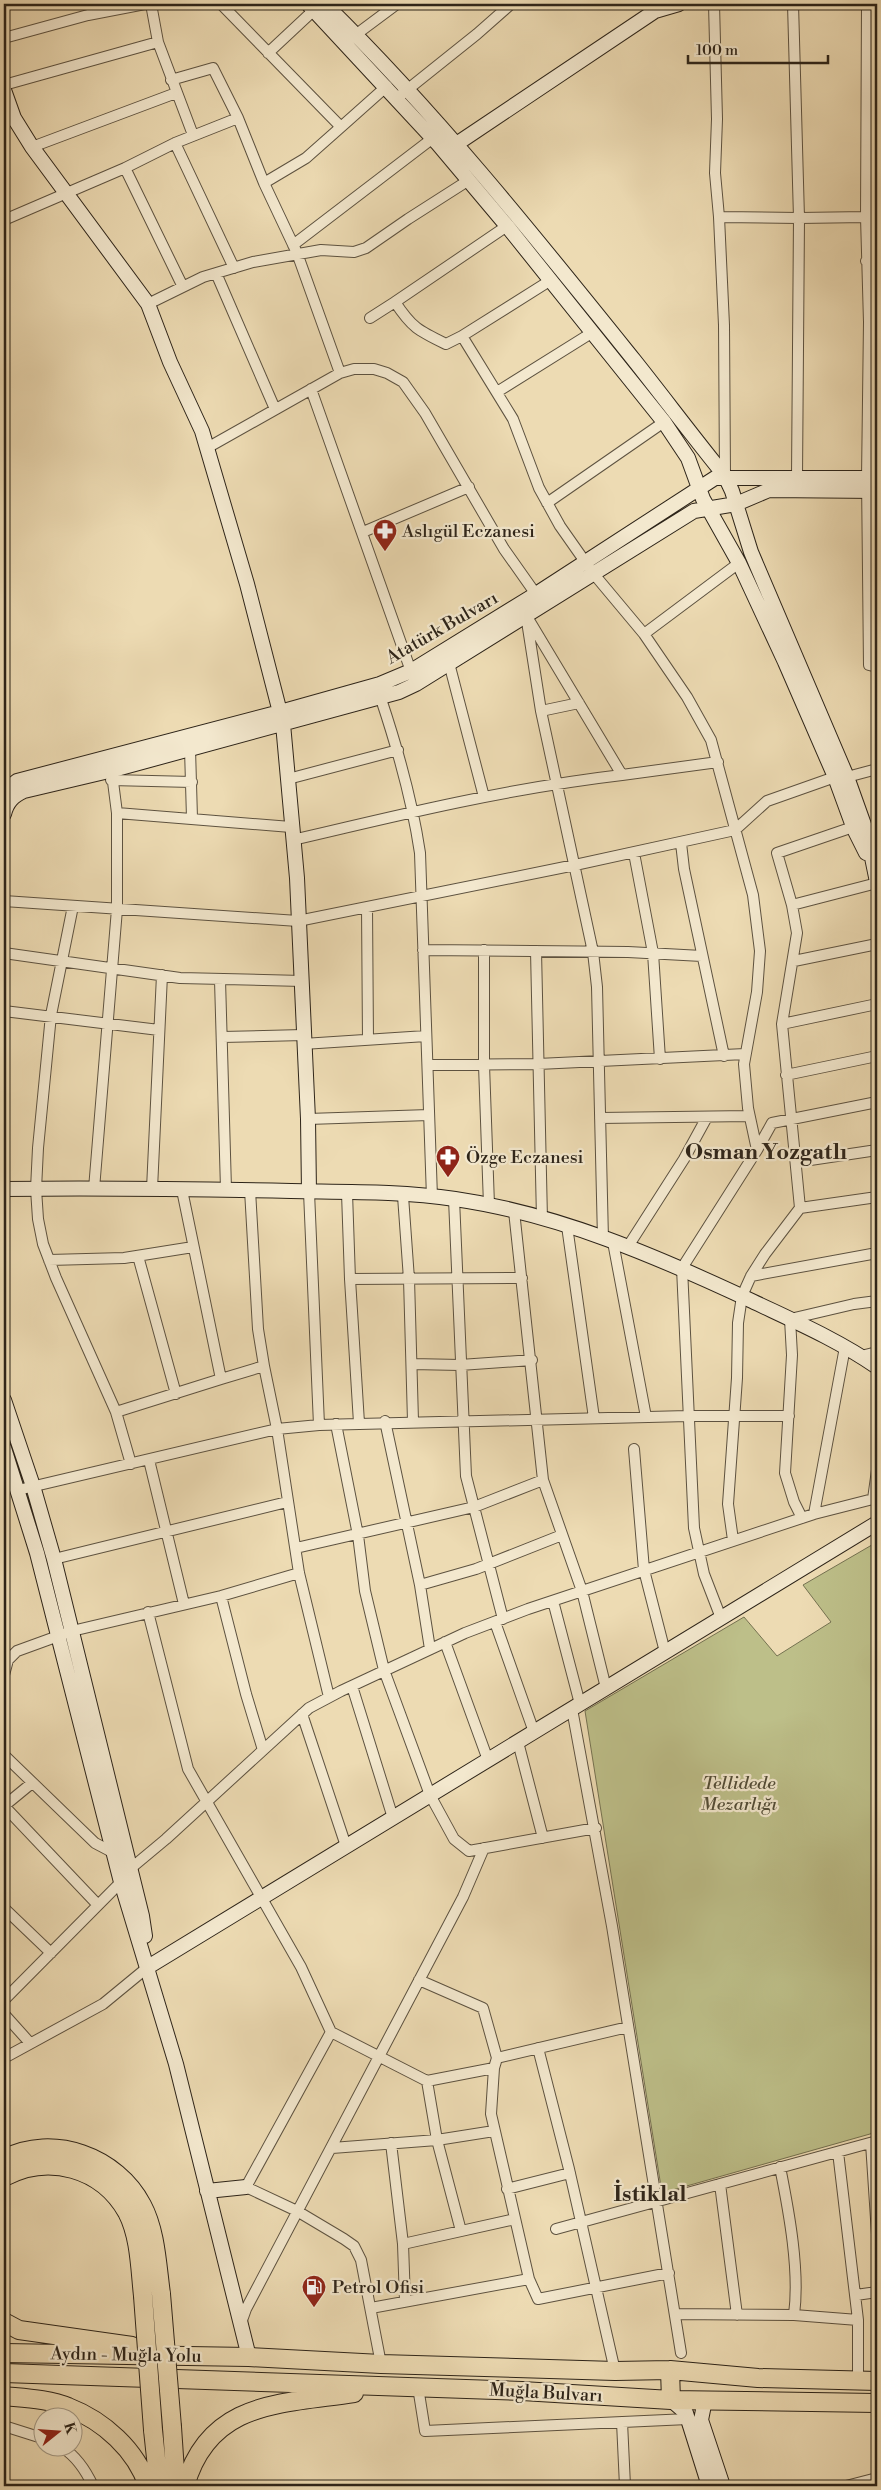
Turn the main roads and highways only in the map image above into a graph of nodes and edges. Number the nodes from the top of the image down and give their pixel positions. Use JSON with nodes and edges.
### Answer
{"nodes":[{"id":1,"x":679,"y":4,"type":"edge"},
{"id":2,"x":316,"y":6,"type":"edge"},
{"id":3,"x":351,"y":39,"type":"junction"},
{"id":4,"x":4,"y":90,"type":"edge"},
{"id":5,"x":402,"y":93,"type":"junction"},
{"id":6,"x":9,"y":121,"type":"edge"},
{"id":7,"x":450,"y":148,"type":"junction"},
{"id":8,"x":725,"y":476,"type":"junction"},
{"id":9,"x":872,"y":485,"type":"edge"},
{"id":10,"x":699,"y":487,"type":"junction"},
{"id":11,"x":736,"y":504,"type":"junction"},
{"id":12,"x":710,"y":509,"type":"junction"},
{"id":13,"x":589,"y":568,"type":"junction"},
{"id":14,"x":539,"y":599,"type":"junction"},
{"id":15,"x":413,"y":678,"type":"junction"},
{"id":16,"x":282,"y":718,"type":"junction"},
{"id":17,"x":841,"y":777,"type":"junction"},
{"id":18,"x":5,"y":797,"type":"edge"},
{"id":19,"x":872,"y":864,"type":"junction"},
{"id":20,"x":877,"y":883,"type":"edge"},
{"id":21,"x":4,"y":1189,"type":"edge"},
{"id":22,"x":309,"y":1192,"type":"junction"},
{"id":23,"x":877,"y":1367,"type":"edge"},
{"id":24,"x":4,"y":1400,"type":"edge"},
{"id":25,"x":4,"y":1448,"type":"edge"},
{"id":26,"x":877,"y":1522,"type":"edge"},
{"id":27,"x":66,"y":1634,"type":"junction"},
{"id":28,"x":148,"y":1967,"type":"junction"},
{"id":29,"x":4,"y":2159,"type":"edge"},
{"id":30,"x":4,"y":2176,"type":"edge"},
{"id":31,"x":246,"y":2186,"type":"road end"},
{"id":32,"x":207,"y":2191,"type":"junction"},
{"id":33,"x":4,"y":2322,"type":"edge"},
{"id":34,"x":4,"y":2353,"type":"edge"},
{"id":35,"x":245,"y":2357,"type":"junction"},
{"id":36,"x":670,"y":2370,"type":"junction"},
{"id":37,"x":706,"y":2372,"type":"junction"},
{"id":38,"x":4,"y":2373,"type":"edge"},
{"id":39,"x":216,"y":2380,"type":"joint"},
{"id":40,"x":877,"y":2382,"type":"edge"},
{"id":41,"x":398,"y":2386,"type":"junction"},
{"id":42,"x":4,"y":2396,"type":"edge"},
{"id":43,"x":671,"y":2400,"type":"junction"},
{"id":44,"x":705,"y":2400,"type":"junction"},
{"id":45,"x":877,"y":2403,"type":"edge"},
{"id":46,"x":148,"y":2486,"type":"edge"},
{"id":47,"x":159,"y":2486,"type":"edge"},
{"id":48,"x":176,"y":2486,"type":"edge"},
{"id":49,"x":185,"y":2486,"type":"edge"},
{"id":50,"x":709,"y":2486,"type":"edge"},
{"id":51,"x":723,"y":2486,"type":"edge"}],
"edges":[{"from":1,"to":7,"type":"main road"},
{"from":2,"to":3,"type":"main road"},
{"from":3,"to":5,"type":"main road"},
{"from":3,"to":5,"type":"main road"},
{"from":4,"to":6,"type":"main road"},
{"from":5,"to":7,"type":"main road"},
{"from":5,"to":7,"type":"main road"},
{"from":6,"to":16,"type":"main road"},
{"from":7,"to":8,"type":"main road"},
{"from":7,"to":10,"type":"main road"},
{"from":8,"to":9,"type":"main road","name":"Atatürk Bulvarı"},
{"from":8,"to":10,"type":"main road","name":"Atatürk Bulvarı"},
{"from":8,"to":11,"type":"main road"},
{"from":9,"to":11,"type":"main road","name":"Atatürk Bulvarı"},
{"from":10,"to":12,"type":"main road"},
{"from":10,"to":13,"type":"main road","name":"Atatürk Bulvarı"},
{"from":11,"to":12,"type":"main road","name":"Atatürk Bulvarı"},
{"from":11,"to":17,"type":"main road"},
{"from":12,"to":13,"type":"main road","name":"Atatürk Bulvarı"},
{"from":12,"to":17,"type":"main road"},
{"from":13,"to":14,"type":"main road","name":"Atatürk Bulvarı"},
{"from":14,"to":15,"type":"main road","name":"Atatürk Bulvarı"},
{"from":14,"to":15,"type":"main road","name":"Atatürk Bulvarı"},
{"from":15,"to":16,"type":"main road","name":"Atatürk Bulvarı"},
{"from":15,"to":16,"type":"main road","name":"Atatürk Bulvarı"},
{"from":16,"to":18,"type":"main road","name":"Atatürk Bulvarı"},
{"from":16,"to":18,"type":"main road","name":"Atatürk Bulvarı"},
{"from":16,"to":22,"type":"main road"},
{"from":17,"to":19,"type":"main road"},
{"from":17,"to":19,"type":"main road"},
{"from":19,"to":20,"type":"main road"},
{"from":21,"to":22,"type":"main road"},
{"from":22,"to":23,"type":"main road"},
{"from":24,"to":27,"type":"main road"},
{"from":25,"to":27,"type":"main road"},
{"from":26,"to":28,"type":"main road"},
{"from":27,"to":28,"type":"main road"},
{"from":27,"to":28,"type":"main road"},
{"from":28,"to":32,"type":"main road"},
{"from":29,"to":48,"type":"highway","bridge":true},
{"from":30,"to":47,"type":"highway","bridge":true},
{"from":31,"to":32,"type":"main road"},
{"from":32,"to":35,"type":"main road"},
{"from":33,"to":35,"type":"highway"},
{"from":34,"to":35,"type":"highway","name":"Aydın - Muğla Yolu"},
{"from":35,"to":36,"type":"highway","name":"Muğla Bulvarı"},
{"from":36,"to":37,"type":"highway","name":"Muğla Bulvarı"},
{"from":36,"to":43,"type":"highway"},
{"from":37,"to":40,"type":"highway","name":"Muğla Bulvarı"},
{"from":37,"to":44,"type":"highway"},
{"from":38,"to":39,"type":"highway","name":"Aydın - Muğla Yolu"},
{"from":39,"to":41,"type":"highway","name":"Muğla Bulvarı"},
{"from":41,"to":43,"type":"highway","name":"Muğla Bulvarı"},
{"from":41,"to":49,"type":"highway"},
{"from":42,"to":46,"type":"highway"},
{"from":43,"to":44,"type":"highway","name":"Muğla Bulvarı"},
{"from":43,"to":50,"type":"main road"},
{"from":44,"to":45,"type":"highway","name":"Muğla Bulvarı"},
{"from":44,"to":51,"type":"main road"}]}
